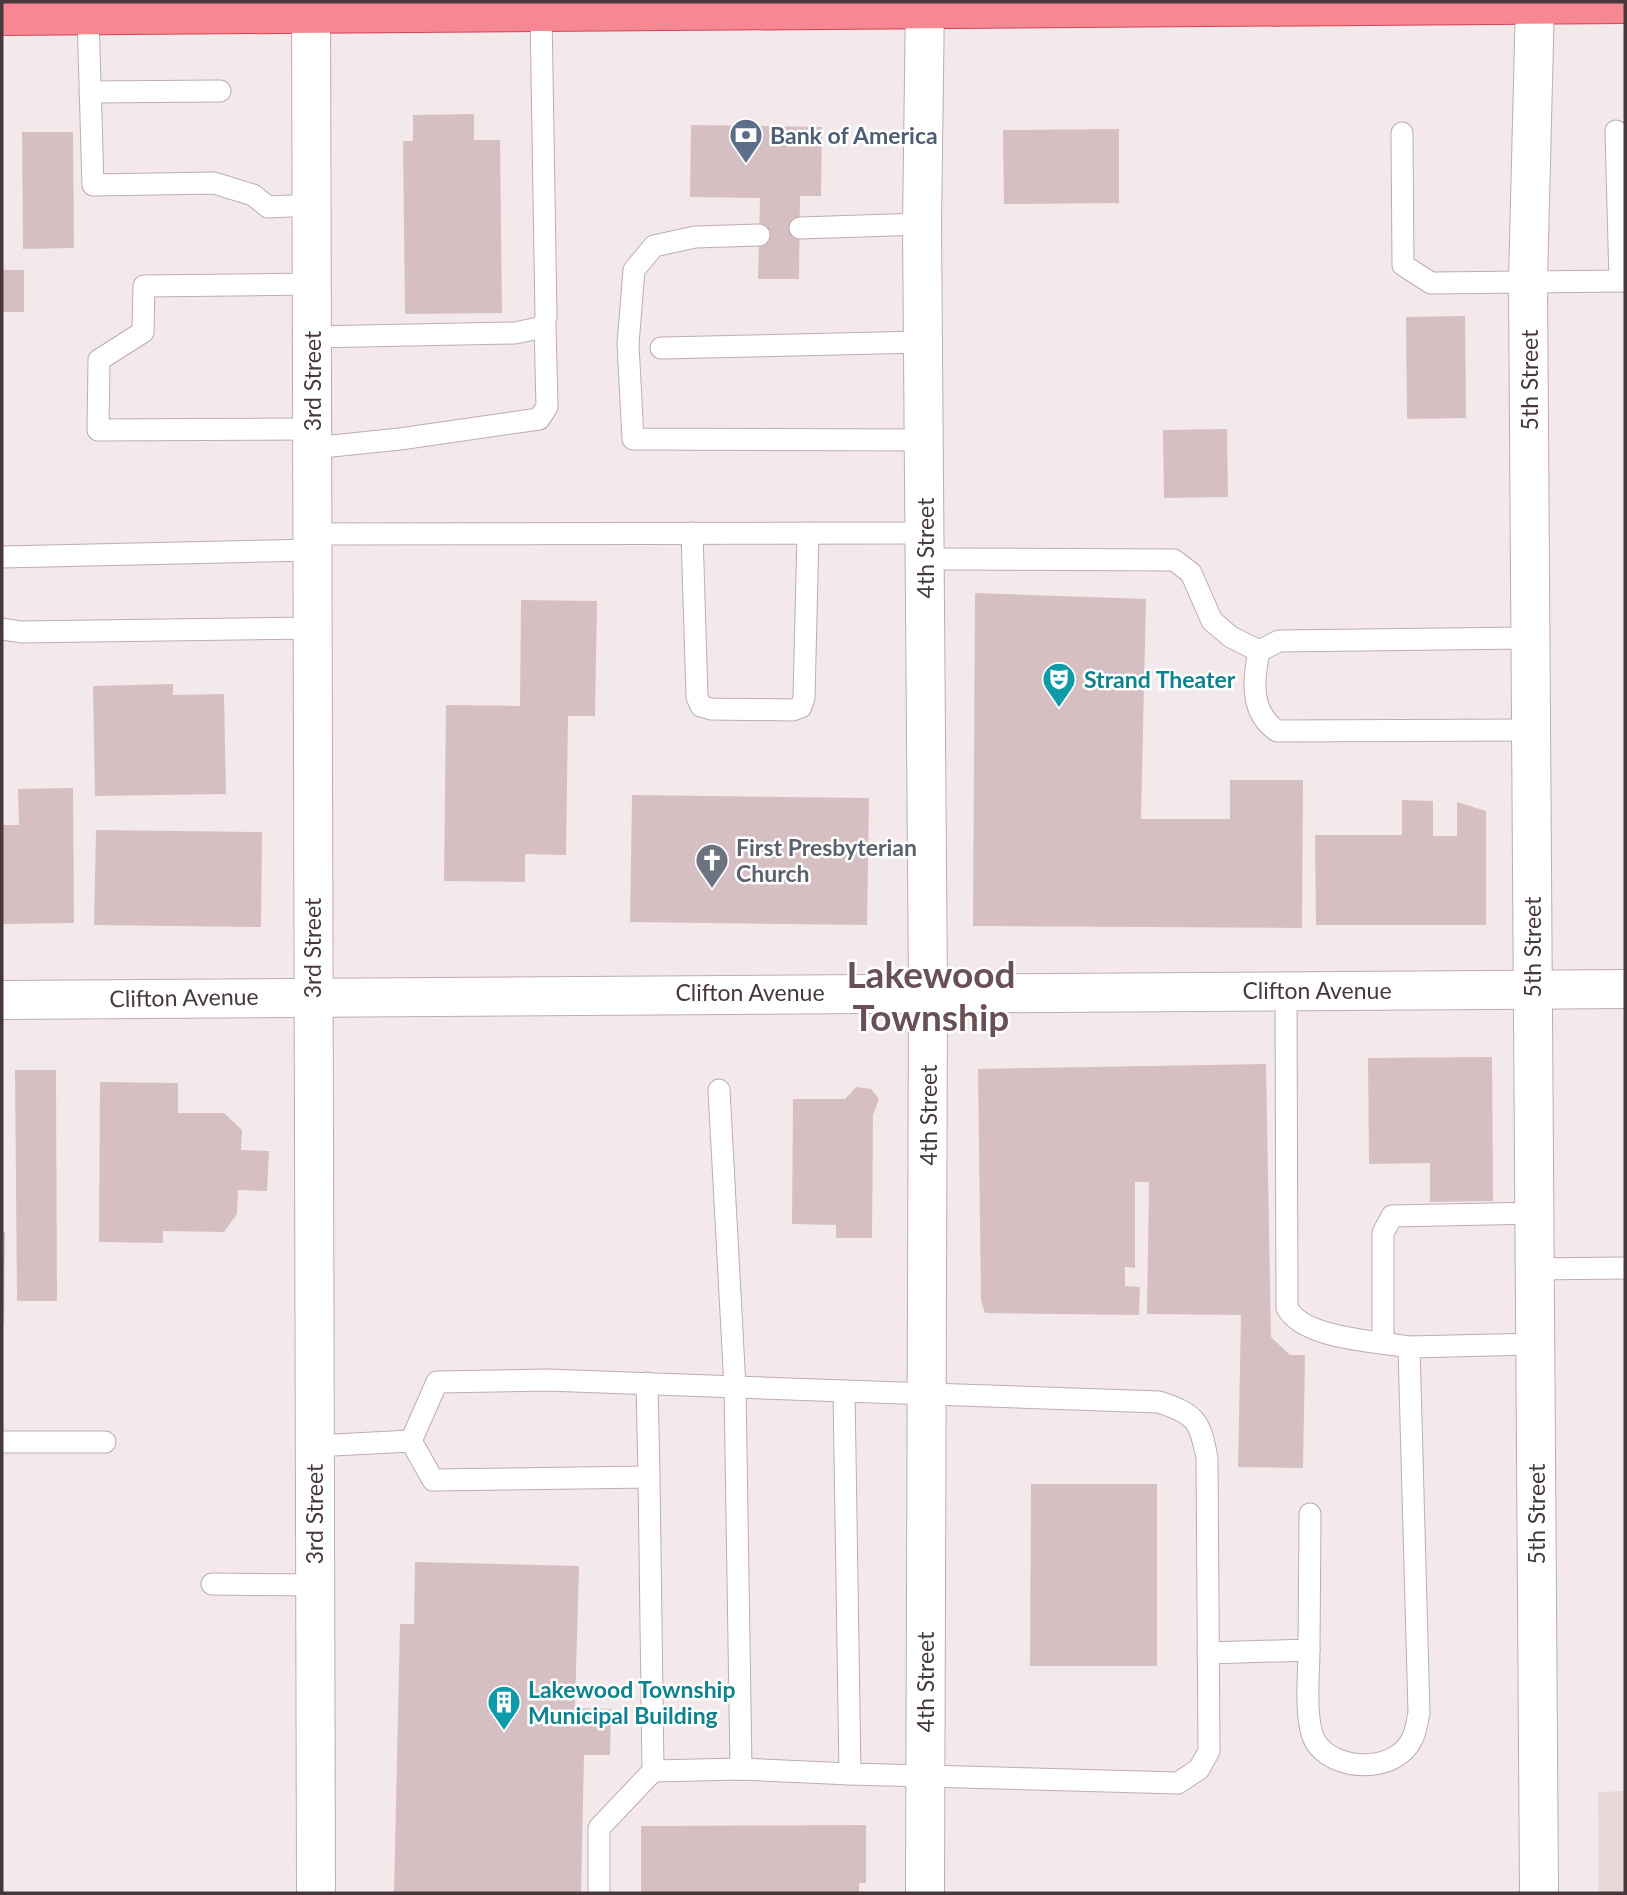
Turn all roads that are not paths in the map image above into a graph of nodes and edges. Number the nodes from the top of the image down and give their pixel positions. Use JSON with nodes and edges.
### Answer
{"nodes":[{"id":1,"x":1366,"y":4,"type":"edge"},
{"id":2,"x":1535,"y":4,"type":"edge"},
{"id":3,"x":1625,"y":4,"type":"edge"},
{"id":4,"x":925,"y":5,"type":"edge"},
{"id":5,"x":311,"y":8,"type":"edge"},
{"id":6,"x":541,"y":12,"type":"junction"},
{"id":7,"x":2,"y":16,"type":"edge"},
{"id":8,"x":88,"y":16,"type":"junction"},
{"id":9,"x":220,"y":91,"type":"dead end"},
{"id":10,"x":90,"y":92,"type":"junction"},
{"id":11,"x":1616,"y":131,"type":"dead end"},
{"id":12,"x":1402,"y":133,"type":"dead end"},
{"id":13,"x":312,"y":205,"type":"junction"},
{"id":14,"x":922,"y":224,"type":"junction"},
{"id":15,"x":800,"y":228,"type":"dead end"},
{"id":16,"x":759,"y":234,"type":"dead end"},
{"id":17,"x":1528,"y":281,"type":"junction"},
{"id":18,"x":1623,"y":281,"type":"edge"},
{"id":19,"x":312,"y":284,"type":"junction"},
{"id":20,"x":545,"y":324,"type":"junction"},
{"id":21,"x":312,"y":337,"type":"junction"},
{"id":22,"x":923,"y":342,"type":"junction"},
{"id":23,"x":661,"y":348,"type":"dead end"},
{"id":24,"x":312,"y":438,"type":"junction"},
{"id":25,"x":924,"y":440,"type":"junction"},
{"id":26,"x":692,"y":533,"type":"junction"},
{"id":27,"x":808,"y":533,"type":"junction"},
{"id":28,"x":313,"y":542,"type":"junction"},
{"id":29,"x":925,"y":546,"type":"junction"},
{"id":30,"x":2,"y":557,"type":"edge"},
{"id":31,"x":312,"y":628,"type":"junction"},
{"id":32,"x":2,"y":629,"type":"edge"},
{"id":33,"x":1530,"y":638,"type":"junction"},
{"id":34,"x":1259,"y":651,"type":"junction"},
{"id":35,"x":1531,"y":730,"type":"junction"},
{"id":36,"x":1625,"y":989,"type":"edge"},
{"id":37,"x":1286,"y":990,"type":"junction"},
{"id":38,"x":1532,"y":990,"type":"junction"},
{"id":39,"x":928,"y":991,"type":"junction"},
{"id":40,"x":312,"y":996,"type":"junction"},
{"id":41,"x":2,"y":1000,"type":"edge"},
{"id":42,"x":719,"y":1090,"type":"dead end"},
{"id":43,"x":1534,"y":1213,"type":"junction"},
{"id":44,"x":1625,"y":1268,"type":"edge"},
{"id":45,"x":1534,"y":1269,"type":"junction"},
{"id":46,"x":1384,"y":1342,"type":"junction"},
{"id":47,"x":1534,"y":1344,"type":"junction"},
{"id":48,"x":1409,"y":1347,"type":"junction"},
{"id":49,"x":647,"y":1383,"type":"junction"},
{"id":50,"x":735,"y":1387,"type":"junction"},
{"id":51,"x":844,"y":1391,"type":"junction"},
{"id":52,"x":926,"y":1394,"type":"junction"},
{"id":53,"x":411,"y":1441,"type":"junction"},
{"id":54,"x":2,"y":1442,"type":"edge"},
{"id":55,"x":105,"y":1442,"type":"dead end"},
{"id":56,"x":314,"y":1446,"type":"junction"},
{"id":57,"x":649,"y":1477,"type":"junction"},
{"id":58,"x":1310,"y":1514,"type":"dead end"},
{"id":59,"x":212,"y":1584,"type":"dead end"},
{"id":60,"x":315,"y":1585,"type":"junction"},
{"id":61,"x":1309,"y":1650,"type":"junction"},
{"id":62,"x":1208,"y":1653,"type":"junction"},
{"id":63,"x":741,"y":1769,"type":"junction"},
{"id":64,"x":653,"y":1770,"type":"junction"},
{"id":65,"x":850,"y":1774,"type":"junction"},
{"id":66,"x":925,"y":1777,"type":"junction"},
{"id":67,"x":316,"y":1893,"type":"edge"},
{"id":68,"x":599,"y":1893,"type":"edge"},
{"id":69,"x":925,"y":1893,"type":"edge"},
{"id":70,"x":1539,"y":1893,"type":"edge"}],
"edges":[{"from":1,"to":2,"type":"highway"},
{"from":1,"to":4,"type":"highway"},
{"from":2,"to":3,"type":"highway"},
{"from":2,"to":17,"type":"street","name":"5th Street"},
{"from":4,"to":6,"type":"highway"},
{"from":4,"to":14,"type":"street","name":"4th Street"},
{"from":5,"to":6,"type":"highway"},
{"from":5,"to":8,"type":"highway"},
{"from":5,"to":13,"type":"street","name":"3rd Street"},
{"from":6,"to":20,"type":"lane"},
{"from":7,"to":8,"type":"highway"},
{"from":8,"to":10,"type":"lane"},
{"from":9,"to":10,"type":"lane"},
{"from":10,"to":13,"type":"lane"},
{"from":11,"to":18,"type":"lane"},
{"from":12,"to":17,"type":"lane"},
{"from":13,"to":19,"type":"street","name":"3rd Street"},
{"from":14,"to":15,"type":"lane"},
{"from":14,"to":22,"type":"street","name":"4th Street"},
{"from":16,"to":25,"type":"lane"},
{"from":17,"to":18,"type":"lane"},
{"from":17,"to":33,"type":"street","name":"5th Street"},
{"from":19,"to":21,"type":"street","name":"3rd Street"},
{"from":19,"to":24,"type":"lane"},
{"from":20,"to":21,"type":"lane"},
{"from":20,"to":24,"type":"lane"},
{"from":21,"to":24,"type":"street","name":"3rd Street"},
{"from":22,"to":23,"type":"lane"},
{"from":22,"to":25,"type":"street","name":"4th Street"},
{"from":24,"to":28,"type":"street","name":"3rd Street"},
{"from":25,"to":29,"type":"street","name":"4th Street"},
{"from":26,"to":27,"type":"lane"},
{"from":26,"to":27,"type":"lane"},
{"from":26,"to":28,"type":"lane"},
{"from":27,"to":29,"type":"lane"},
{"from":28,"to":30,"type":"lane"},
{"from":28,"to":31,"type":"street","name":"3rd Street"},
{"from":29,"to":34,"type":"lane"},
{"from":29,"to":39,"type":"street","name":"4th Street"},
{"from":31,"to":32,"type":"lane"},
{"from":31,"to":40,"type":"street","name":"3rd Street"},
{"from":33,"to":34,"type":"lane"},
{"from":33,"to":35,"type":"street","name":"5th Street"},
{"from":34,"to":35,"type":"lane"},
{"from":35,"to":38,"type":"street","name":"5th Street"},
{"from":36,"to":38,"type":"street","name":"Clifton Avenue"},
{"from":37,"to":38,"type":"street","name":"Clifton Avenue"},
{"from":37,"to":39,"type":"street","name":"Clifton Avenue"},
{"from":37,"to":46,"type":"lane"},
{"from":38,"to":43,"type":"street","name":"5th Street"},
{"from":39,"to":40,"type":"street","name":"Clifton Avenue"},
{"from":39,"to":52,"type":"street","name":"4th Street"},
{"from":40,"to":41,"type":"street","name":"Clifton Avenue"},
{"from":40,"to":56,"type":"street","name":"3rd Street"},
{"from":42,"to":50,"type":"lane"},
{"from":43,"to":45,"type":"street","name":"5th Street"},
{"from":43,"to":46,"type":"lane"},
{"from":44,"to":45,"type":"lane"},
{"from":45,"to":47,"type":"street","name":"5th Street"},
{"from":46,"to":48,"type":"lane"},
{"from":47,"to":48,"type":"lane"},
{"from":47,"to":70,"type":"street","name":"5th Street"},
{"from":48,"to":61,"type":"lane"},
{"from":49,"to":50,"type":"lane"},
{"from":49,"to":53,"type":"lane"},
{"from":49,"to":57,"type":"lane"},
{"from":50,"to":51,"type":"lane"},
{"from":50,"to":63,"type":"lane"},
{"from":51,"to":52,"type":"lane"},
{"from":51,"to":65,"type":"lane"},
{"from":52,"to":62,"type":"lane"},
{"from":52,"to":66,"type":"street","name":"4th Street"},
{"from":53,"to":56,"type":"lane"},
{"from":53,"to":57,"type":"lane"},
{"from":54,"to":55,"type":"lane"},
{"from":56,"to":60,"type":"street","name":"3rd Street"},
{"from":57,"to":64,"type":"lane"},
{"from":58,"to":61,"type":"lane"},
{"from":59,"to":60,"type":"lane"},
{"from":60,"to":67,"type":"street","name":"3rd Street"},
{"from":61,"to":62,"type":"lane"},
{"from":62,"to":66,"type":"lane"},
{"from":63,"to":64,"type":"lane"},
{"from":63,"to":65,"type":"lane"},
{"from":64,"to":68,"type":"lane"},
{"from":65,"to":66,"type":"lane"},
{"from":66,"to":69,"type":"street","name":"4th Street"}]}
